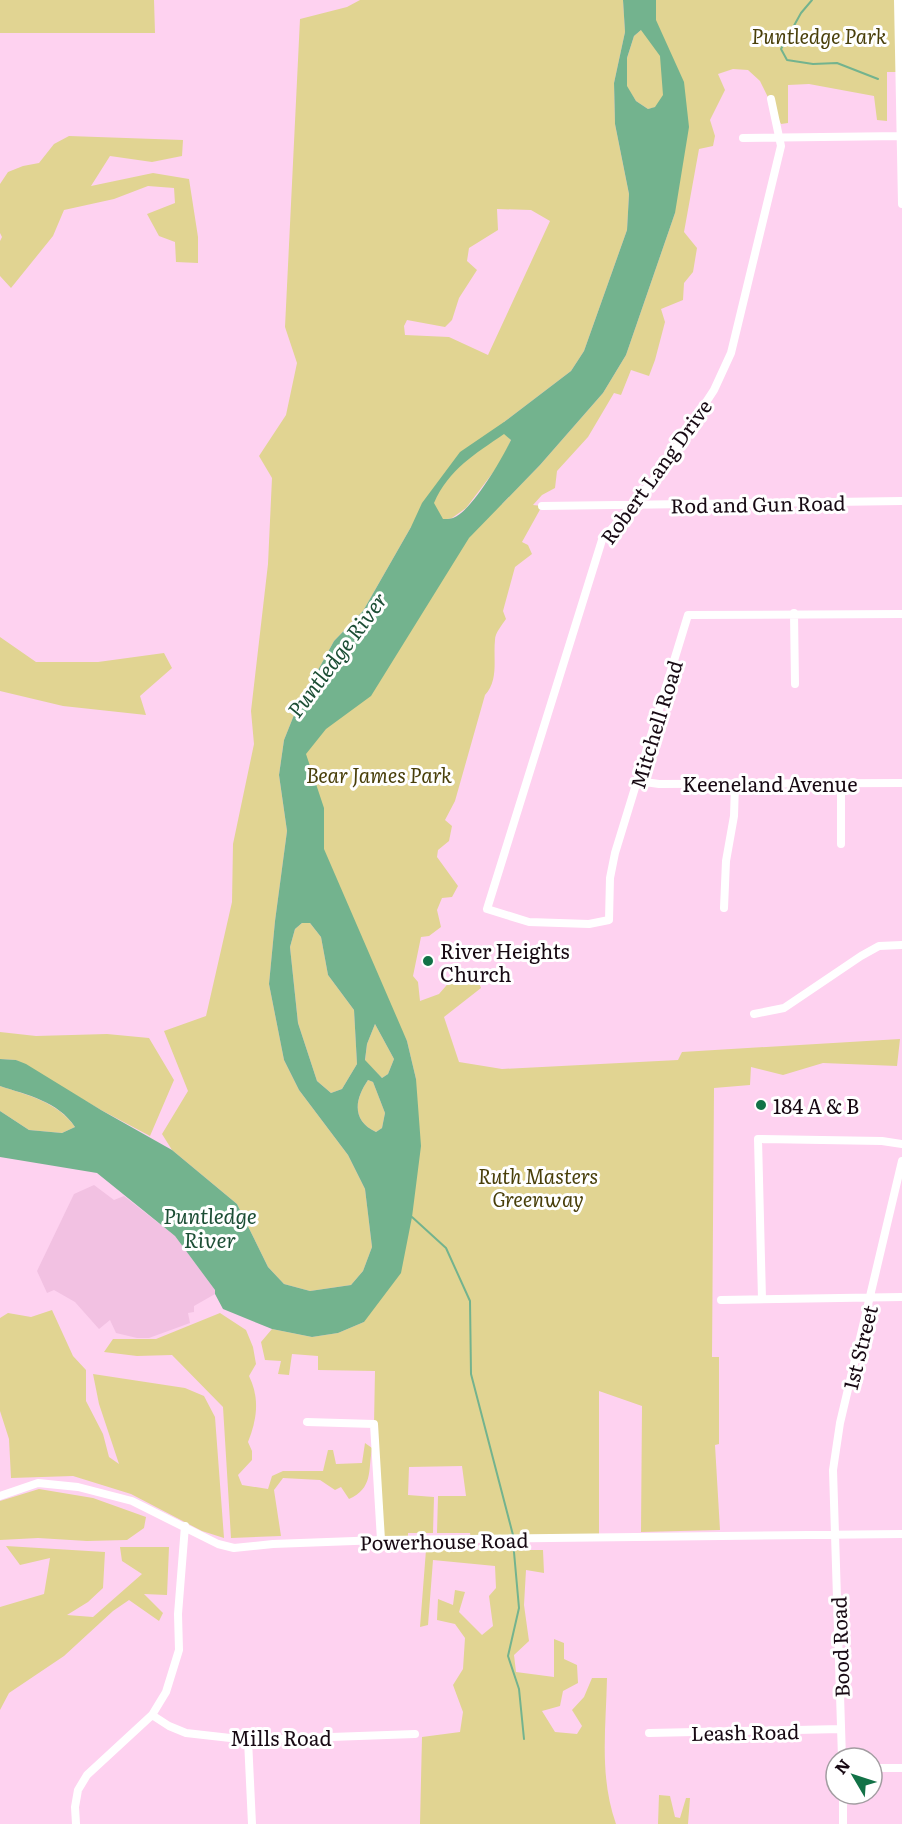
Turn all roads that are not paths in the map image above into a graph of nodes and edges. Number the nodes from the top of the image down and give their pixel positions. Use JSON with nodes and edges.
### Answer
{"nodes":[{"id":1,"x":898,"y":0,"type":"edge"},
{"id":2,"x":900,"y":11,"type":"edge"},
{"id":3,"x":771,"y":99,"type":"dead end"},
{"id":4,"x":778,"y":136,"type":"junction"},
{"id":5,"x":901,"y":136,"type":"edge"},
{"id":6,"x":743,"y":138,"type":"dead end"},
{"id":7,"x":902,"y":204,"type":"edge"},
{"id":8,"x":902,"y":501,"type":"edge"},
{"id":9,"x":633,"y":505,"type":"junction"},
{"id":10,"x":542,"y":506,"type":"dead end"},
{"id":11,"x":794,"y":613,"type":"junction"},
{"id":12,"x":902,"y":614,"type":"edge"},
{"id":13,"x":795,"y":684,"type":"dead end"},
{"id":14,"x":638,"y":781,"type":"junction"},
{"id":15,"x":841,"y":782,"type":"junction"},
{"id":16,"x":902,"y":783,"type":"edge"},
{"id":17,"x":735,"y":784,"type":"junction"},
{"id":18,"x":841,"y":844,"type":"dead end"},
{"id":19,"x":724,"y":908,"type":"dead end"},
{"id":20,"x":487,"y":909,"type":"joint"},
{"id":21,"x":902,"y":945,"type":"edge"},
{"id":22,"x":754,"y":1014,"type":"dead end"},
{"id":23,"x":902,"y":1144,"type":"edge"},
{"id":24,"x":902,"y":1161,"type":"edge"},
{"id":25,"x":902,"y":1297,"type":"edge"},
{"id":26,"x":870,"y":1298,"type":"junction"},
{"id":27,"x":762,"y":1299,"type":"junction"},
{"id":28,"x":721,"y":1300,"type":"dead end"},
{"id":29,"x":307,"y":1422,"type":"dead end"},
{"id":30,"x":0,"y":1496,"type":"edge"},
{"id":31,"x":185,"y":1526,"type":"junction"},
{"id":32,"x":902,"y":1534,"type":"edge"},
{"id":33,"x":835,"y":1536,"type":"junction"},
{"id":34,"x":381,"y":1540,"type":"junction"},
{"id":35,"x":152,"y":1715,"type":"junction"},
{"id":36,"x":841,"y":1729,"type":"junction"},
{"id":37,"x":415,"y":1734,"type":"dead end"},
{"id":38,"x":649,"y":1734,"type":"dead end"},
{"id":39,"x":248,"y":1740,"type":"junction"},
{"id":40,"x":842,"y":1746,"type":"edge"},
{"id":41,"x":884,"y":1768,"type":"edge"},
{"id":42,"x":902,"y":1768,"type":"edge"},
{"id":43,"x":843,"y":1806,"type":"edge"},
{"id":44,"x":76,"y":1824,"type":"edge"},
{"id":45,"x":252,"y":1824,"type":"edge"},
{"id":46,"x":843,"y":1824,"type":"edge"}],
"edges":[{"from":1,"to":2,"type":"street"},
{"from":2,"to":5,"type":"street"},
{"from":3,"to":4,"type":"street","name":"Robert Lang Drive"},
{"from":4,"to":5,"type":"street"},
{"from":4,"to":6,"type":"street"},
{"from":4,"to":9,"type":"street","name":"Robert Lang Drive"},
{"from":5,"to":7,"type":"street"},
{"from":8,"to":9,"type":"street","name":"Rod and Gun Road"},
{"from":9,"to":10,"type":"street","name":"Rod and Gun Road"},
{"from":9,"to":20,"type":"street","name":"Robert Lang Drive"},
{"from":11,"to":12,"type":"street","name":"Mitchell Road"},
{"from":11,"to":13,"type":"street"},
{"from":11,"to":14,"type":"street","name":"Mitchell Road"},
{"from":14,"to":17,"type":"street","name":"Keeneland Avenue"},
{"from":14,"to":20,"type":"street","name":"Mitchell Road"},
{"from":15,"to":16,"type":"street","name":"Keeneland Avenue"},
{"from":15,"to":17,"type":"street","name":"Keeneland Avenue"},
{"from":15,"to":18,"type":"street"},
{"from":17,"to":19,"type":"street"},
{"from":21,"to":22,"type":"street"},
{"from":23,"to":27,"type":"street"},
{"from":24,"to":26,"type":"street","name":"1st Street"},
{"from":25,"to":26,"type":"street"},
{"from":26,"to":27,"type":"street"},
{"from":26,"to":33,"type":"street","name":"1st Street"},
{"from":27,"to":28,"type":"street"},
{"from":29,"to":34,"type":"street"},
{"from":30,"to":31,"type":"street","name":"Powerhouse Road"},
{"from":31,"to":34,"type":"street","name":"Powerhouse Road"},
{"from":31,"to":35,"type":"street"},
{"from":32,"to":33,"type":"street","name":"Powerhouse Road"},
{"from":33,"to":34,"type":"street","name":"Powerhouse Road"},
{"from":33,"to":36,"type":"street","name":"Bood Road"},
{"from":35,"to":39,"type":"street","name":"Mills Road"},
{"from":35,"to":44,"type":"street"},
{"from":36,"to":38,"type":"street","name":"Leash Road"},
{"from":36,"to":40,"type":"street","name":"Bood Road"},
{"from":37,"to":39,"type":"street","name":"Mills Road"},
{"from":39,"to":45,"type":"street"},
{"from":41,"to":42,"type":"street"},
{"from":43,"to":46,"type":"street"}]}
